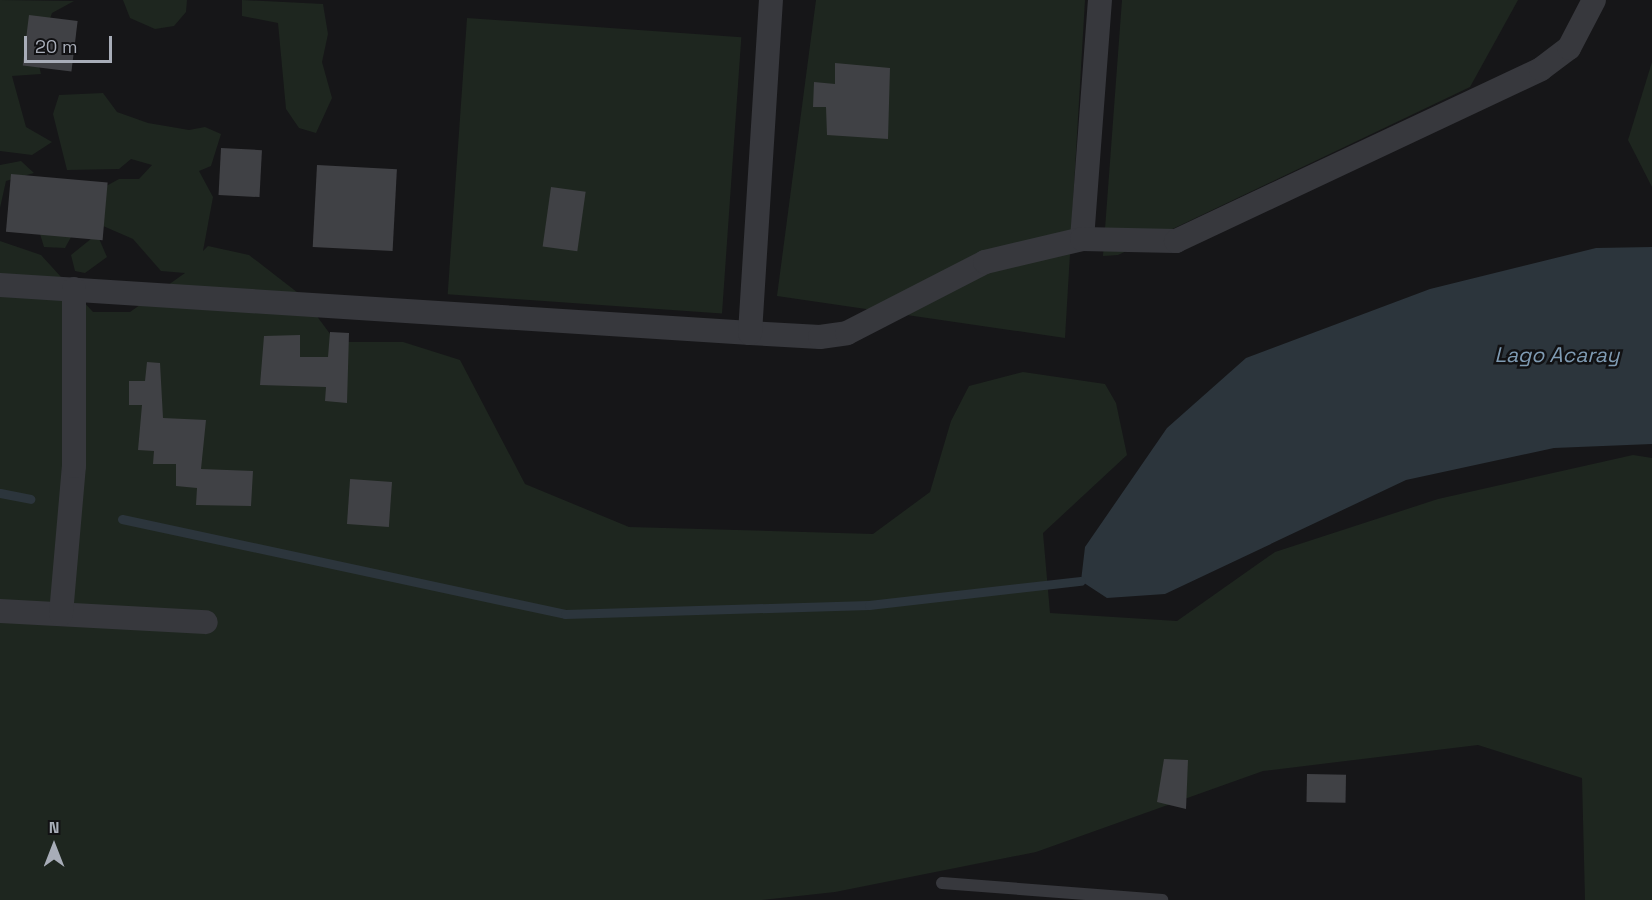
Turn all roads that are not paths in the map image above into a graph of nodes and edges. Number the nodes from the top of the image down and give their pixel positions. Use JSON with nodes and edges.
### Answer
{"nodes":[{"id":1,"x":771,"y":0,"type":"edge"},
{"id":2,"x":1100,"y":0,"type":"edge"},
{"id":3,"x":1594,"y":0,"type":"edge"},
{"id":4,"x":1082,"y":239,"type":"junction"},
{"id":5,"x":0,"y":285,"type":"edge"},
{"id":6,"x":75,"y":289,"type":"junction"},
{"id":7,"x":750,"y":333,"type":"junction"},
{"id":8,"x":0,"y":611,"type":"edge"},
{"id":9,"x":61,"y":614,"type":"junction"},
{"id":10,"x":206,"y":622,"type":"dead end"},
{"id":11,"x":942,"y":883,"type":"dead end"},
{"id":12,"x":1162,"y":900,"type":"edge"}],
"edges":[{"from":1,"to":7,"type":"street"},
{"from":2,"to":4,"type":"street"},
{"from":3,"to":4,"type":"street"},
{"from":4,"to":7,"type":"street"},
{"from":5,"to":6,"type":"street"},
{"from":6,"to":7,"type":"street"},
{"from":6,"to":9,"type":"street"},
{"from":8,"to":9,"type":"street"},
{"from":9,"to":10,"type":"street"},
{"from":11,"to":12,"type":"lane"}]}
